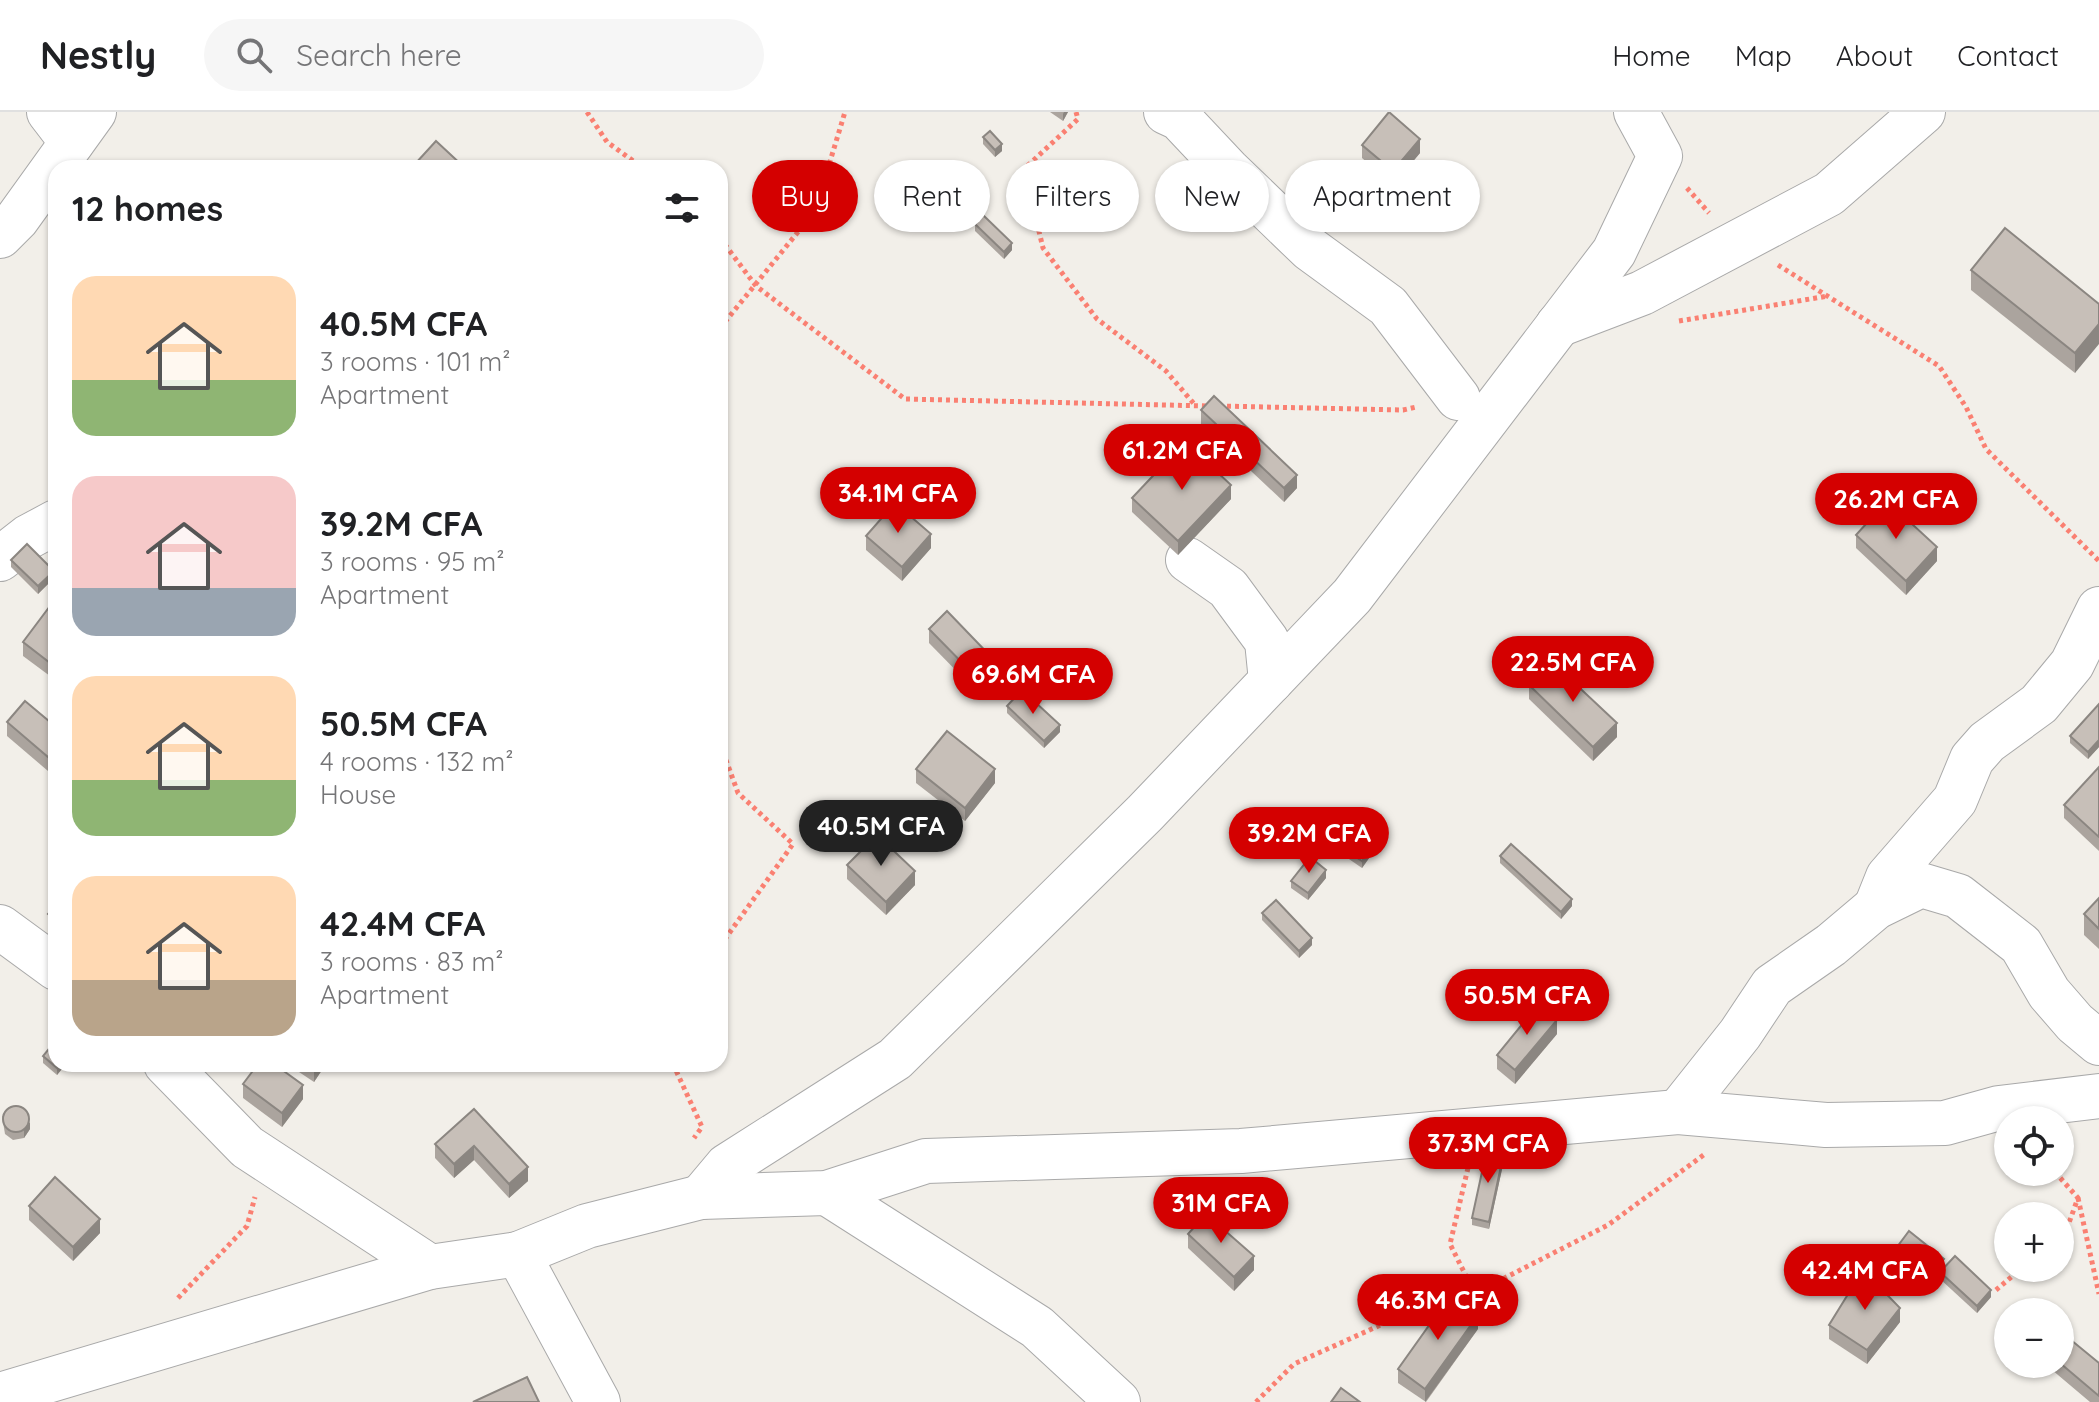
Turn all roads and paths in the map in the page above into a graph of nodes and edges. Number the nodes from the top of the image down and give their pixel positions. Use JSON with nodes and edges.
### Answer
{"nodes":[{"id":1,"x":587,"y":112,"type":"edge"},
{"id":2,"x":845,"y":112,"type":"edge"},
{"id":3,"x":1076,"y":112,"type":"edge"},
{"id":4,"x":1166,"y":112,"type":"edge"},
{"id":5,"x":1636,"y":112,"type":"edge"},
{"id":6,"x":1923,"y":112,"type":"edge"},
{"id":7,"x":72,"y":122,"type":"edge"},
{"id":8,"x":1660,"y":156,"type":"junction"},
{"id":9,"x":50,"y":160,"type":"edge"},
{"id":10,"x":632,"y":160,"type":"edge"},
{"id":11,"x":48,"y":164,"type":"edge"},
{"id":12,"x":0,"y":236,"type":"edge"},
{"id":13,"x":1739,"y":240,"type":"junction"},
{"id":14,"x":728,"y":249,"type":"edge"},
{"id":15,"x":756,"y":286,"type":"junction"},
{"id":16,"x":1828,"y":296,"type":"junction"},
{"id":17,"x":728,"y":319,"type":"edge"},
{"id":18,"x":1671,"y":322,"type":"dead end"},
{"id":19,"x":1558,"y":325,"type":"junction"},
{"id":20,"x":1458,"y":398,"type":"joint"},
{"id":21,"x":1196,"y":405,"type":"junction"},
{"id":22,"x":48,"y":526,"type":"edge"},
{"id":23,"x":0,"y":559,"type":"edge"},
{"id":24,"x":1188,"y":560,"type":"dead end"},
{"id":25,"x":2099,"y":561,"type":"edge"},
{"id":26,"x":2099,"y":609,"type":"edge"},
{"id":27,"x":1271,"y":681,"type":"junction"},
{"id":28,"x":728,"y":766,"type":"edge"},
{"id":29,"x":1876,"y":907,"type":"junction"},
{"id":30,"x":0,"y":927,"type":"edge"},
{"id":31,"x":728,"y":935,"type":"edge"},
{"id":32,"x":48,"y":962,"type":"edge"},
{"id":33,"x":2099,"y":1043,"type":"edge"},
{"id":34,"x":174,"y":1072,"type":"edge"},
{"id":35,"x":677,"y":1072,"type":"edge"},
{"id":36,"x":2099,"y":1096,"type":"edge"},
{"id":37,"x":1678,"y":1112,"type":"junction"},
{"id":38,"x":1477,"y":1131,"type":"junction"},
{"id":39,"x":693,"y":1139,"type":"dead end"},
{"id":40,"x":247,"y":1147,"type":"junction"},
{"id":41,"x":2067,"y":1186,"type":"edge"},
{"id":42,"x":827,"y":1193,"type":"junction"},
{"id":43,"x":701,"y":1197,"type":"junction"},
{"id":44,"x":2078,"y":1198,"type":"junction"},
{"id":45,"x":2074,"y":1209,"type":"edge"},
{"id":46,"x":518,"y":1254,"type":"junction"},
{"id":47,"x":430,"y":1267,"type":"junction"},
{"id":48,"x":2005,"y":1282,"type":"edge"},
{"id":49,"x":1996,"y":1290,"type":"dead end"},
{"id":50,"x":1474,"y":1292,"type":"junction"},
{"id":51,"x":2099,"y":1294,"type":"edge"},
{"id":52,"x":177,"y":1299,"type":"dead end"},
{"id":53,"x":2,"y":1392,"type":"edge"},
{"id":54,"x":598,"y":1402,"type":"edge"},
{"id":55,"x":1118,"y":1402,"type":"edge"},
{"id":56,"x":1256,"y":1402,"type":"edge"}],
"edges":[{"from":1,"to":10,"type":"path"},
{"from":2,"to":15,"type":"path"},
{"from":3,"to":21,"type":"path"},
{"from":4,"to":20,"type":"street"},
{"from":5,"to":8,"type":"street"},
{"from":6,"to":13,"type":"street"},
{"from":7,"to":9,"type":"street"},
{"from":8,"to":13,"type":"path"},
{"from":8,"to":19,"type":"street"},
{"from":11,"to":12,"type":"street"},
{"from":13,"to":16,"type":"path"},
{"from":13,"to":19,"type":"street"},
{"from":14,"to":15,"type":"path"},
{"from":15,"to":17,"type":"path"},
{"from":15,"to":21,"type":"path"},
{"from":16,"to":18,"type":"path"},
{"from":16,"to":25,"type":"path"},
{"from":19,"to":27,"type":"street"},
{"from":20,"to":21,"type":"path"},
{"from":22,"to":23,"type":"street"},
{"from":24,"to":27,"type":"street"},
{"from":26,"to":29,"type":"street"},
{"from":27,"to":43,"type":"street"},
{"from":28,"to":31,"type":"path"},
{"from":29,"to":33,"type":"street"},
{"from":29,"to":37,"type":"street"},
{"from":30,"to":32,"type":"street"},
{"from":34,"to":40,"type":"street"},
{"from":35,"to":39,"type":"path"},
{"from":36,"to":37,"type":"street"},
{"from":37,"to":38,"type":"street"},
{"from":37,"to":50,"type":"path"},
{"from":38,"to":42,"type":"street"},
{"from":38,"to":50,"type":"path"},
{"from":40,"to":47,"type":"street"},
{"from":40,"to":52,"type":"path"},
{"from":41,"to":44,"type":"path"},
{"from":42,"to":43,"type":"street"},
{"from":42,"to":55,"type":"street"},
{"from":43,"to":46,"type":"street"},
{"from":44,"to":45,"type":"path"},
{"from":44,"to":51,"type":"path"},
{"from":46,"to":47,"type":"street"},
{"from":46,"to":54,"type":"street"},
{"from":47,"to":53,"type":"street"},
{"from":48,"to":49,"type":"path"},
{"from":50,"to":56,"type":"path"}]}
